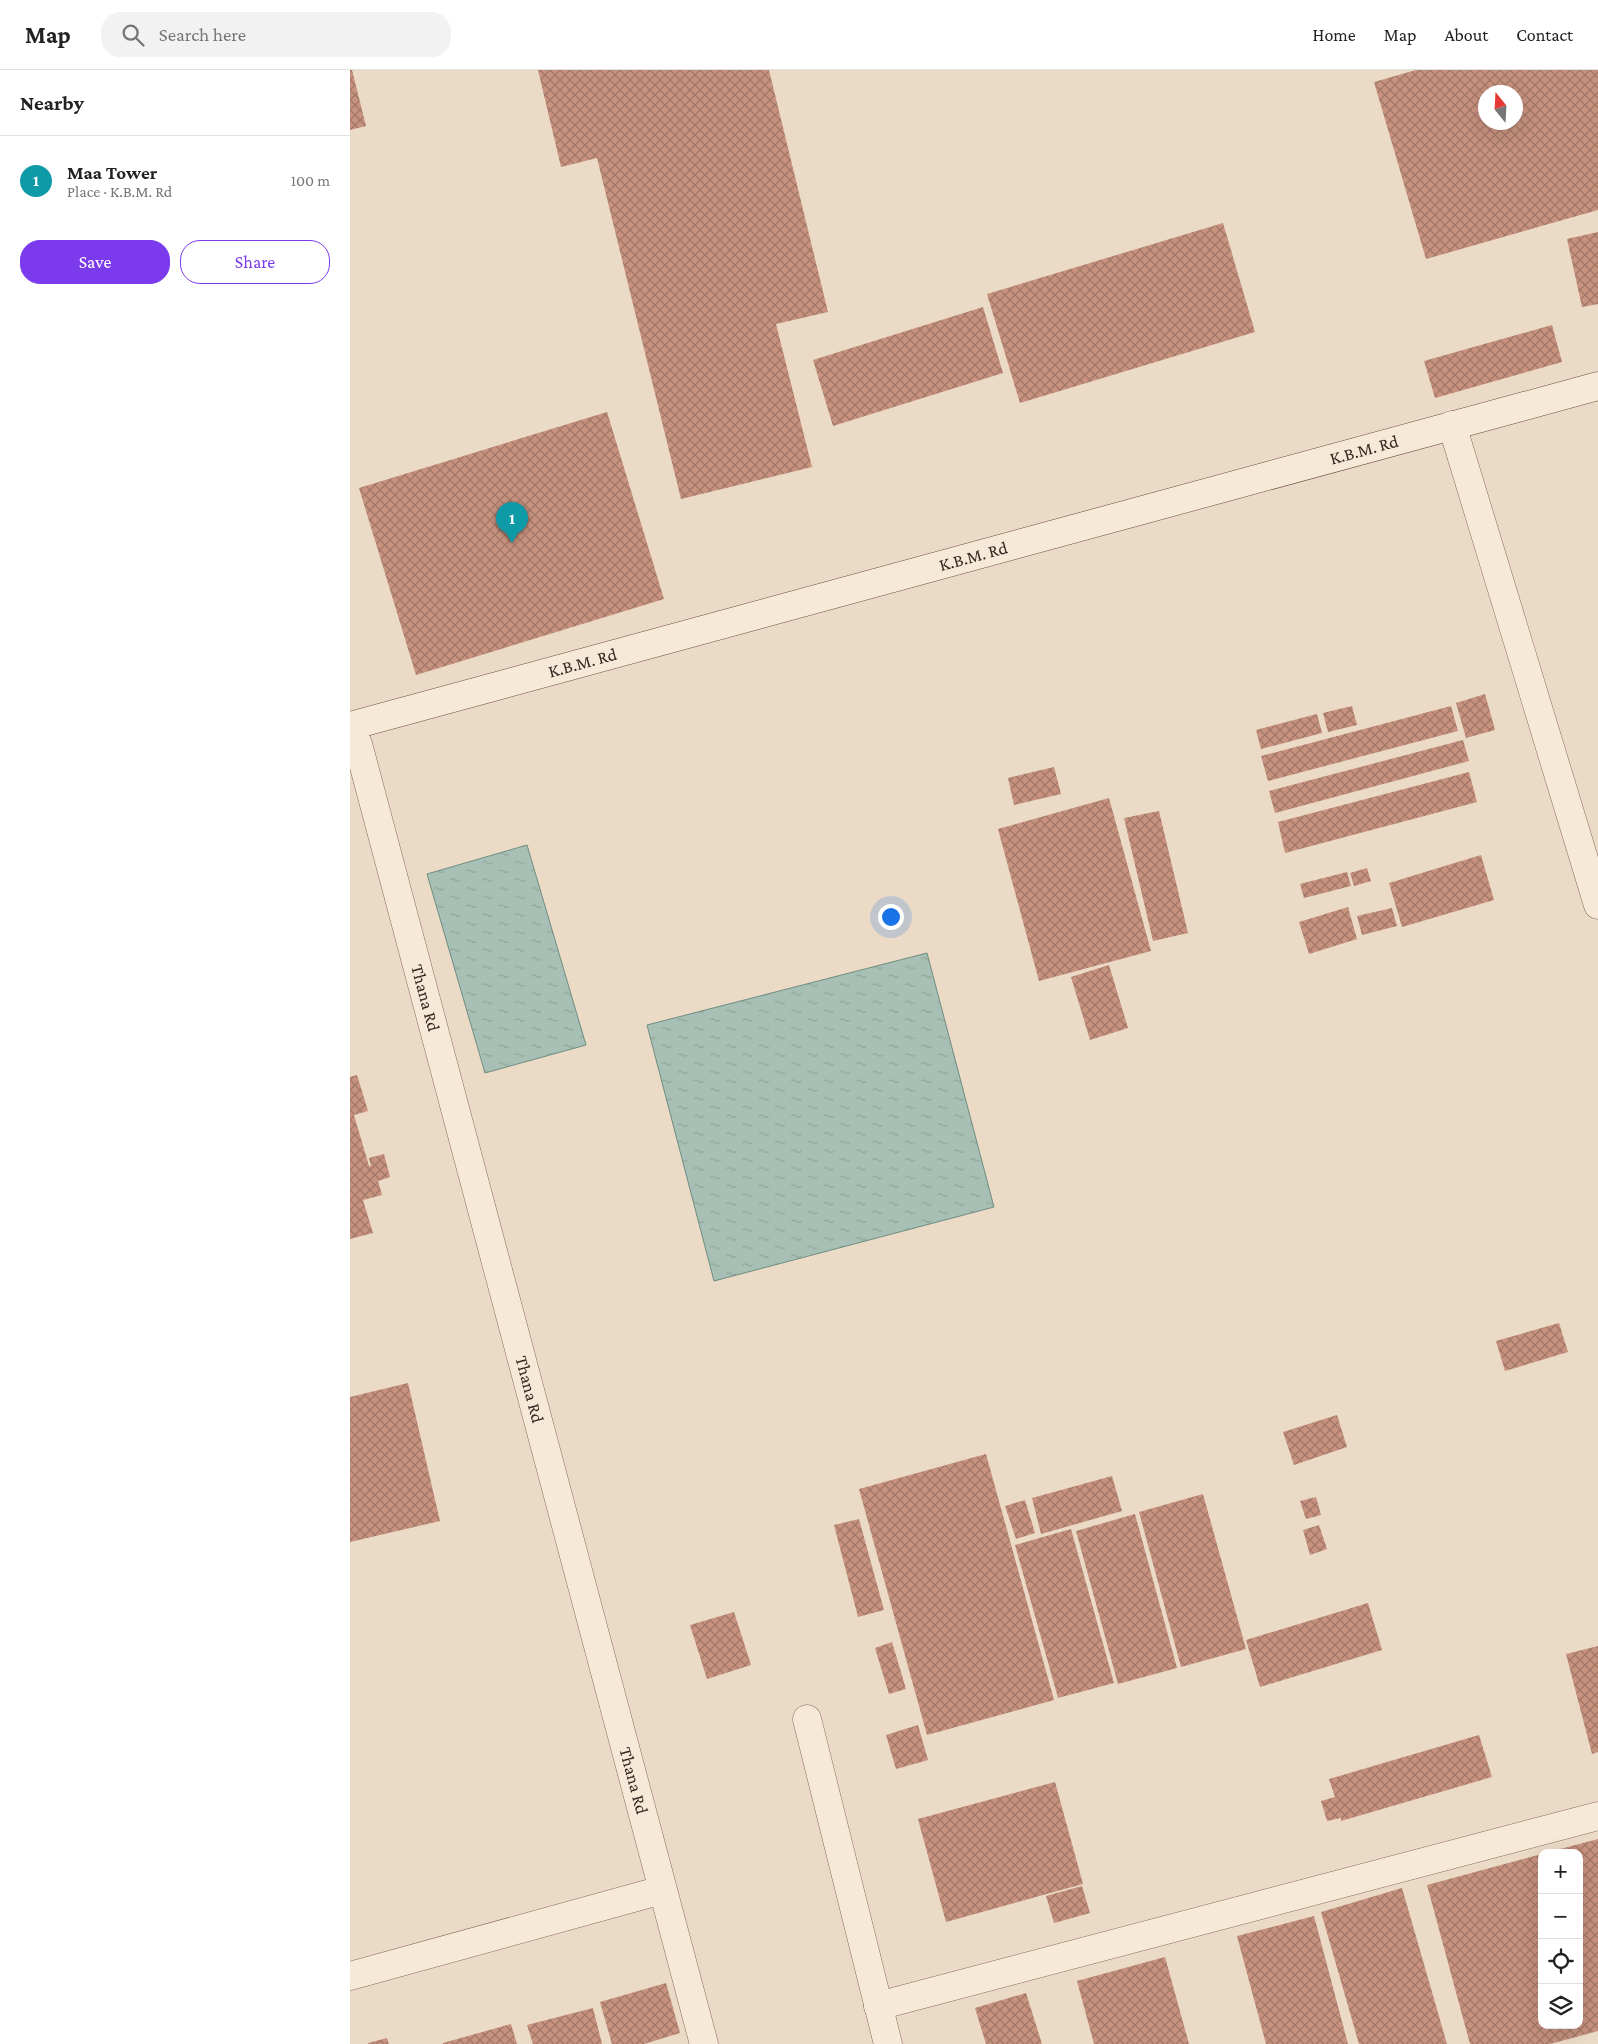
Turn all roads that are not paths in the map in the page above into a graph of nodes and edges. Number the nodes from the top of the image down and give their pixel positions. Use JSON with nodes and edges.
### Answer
{"nodes":[{"id":1,"x":1598,"y":386,"type":"edge"},
{"id":2,"x":1452,"y":425,"type":"junction"},
{"id":3,"x":350,"y":726,"type":"edge"},
{"id":4,"x":350,"y":742,"type":"edge"},
{"id":5,"x":1598,"y":905,"type":"edge"},
{"id":6,"x":807,"y":1719,"type":"dead end"},
{"id":7,"x":1598,"y":1816,"type":"edge"},
{"id":8,"x":662,"y":1890,"type":"junction"},
{"id":9,"x":350,"y":1976,"type":"edge"},
{"id":10,"x":878,"y":2006,"type":"junction"},
{"id":11,"x":704,"y":2044,"type":"edge"},
{"id":12,"x":888,"y":2044,"type":"edge"}],
"edges":[{"from":1,"to":2,"type":"street","name":"K.B.M. Rd"},
{"from":2,"to":3,"type":"street","name":"K.B.M. Rd"},
{"from":2,"to":5,"type":"street"},
{"from":4,"to":8,"type":"street","name":"Thana Rd"},
{"from":6,"to":10,"type":"street"},
{"from":7,"to":10,"type":"street"},
{"from":8,"to":9,"type":"street"},
{"from":8,"to":11,"type":"street","name":"Thana Rd"},
{"from":10,"to":12,"type":"street"}]}
